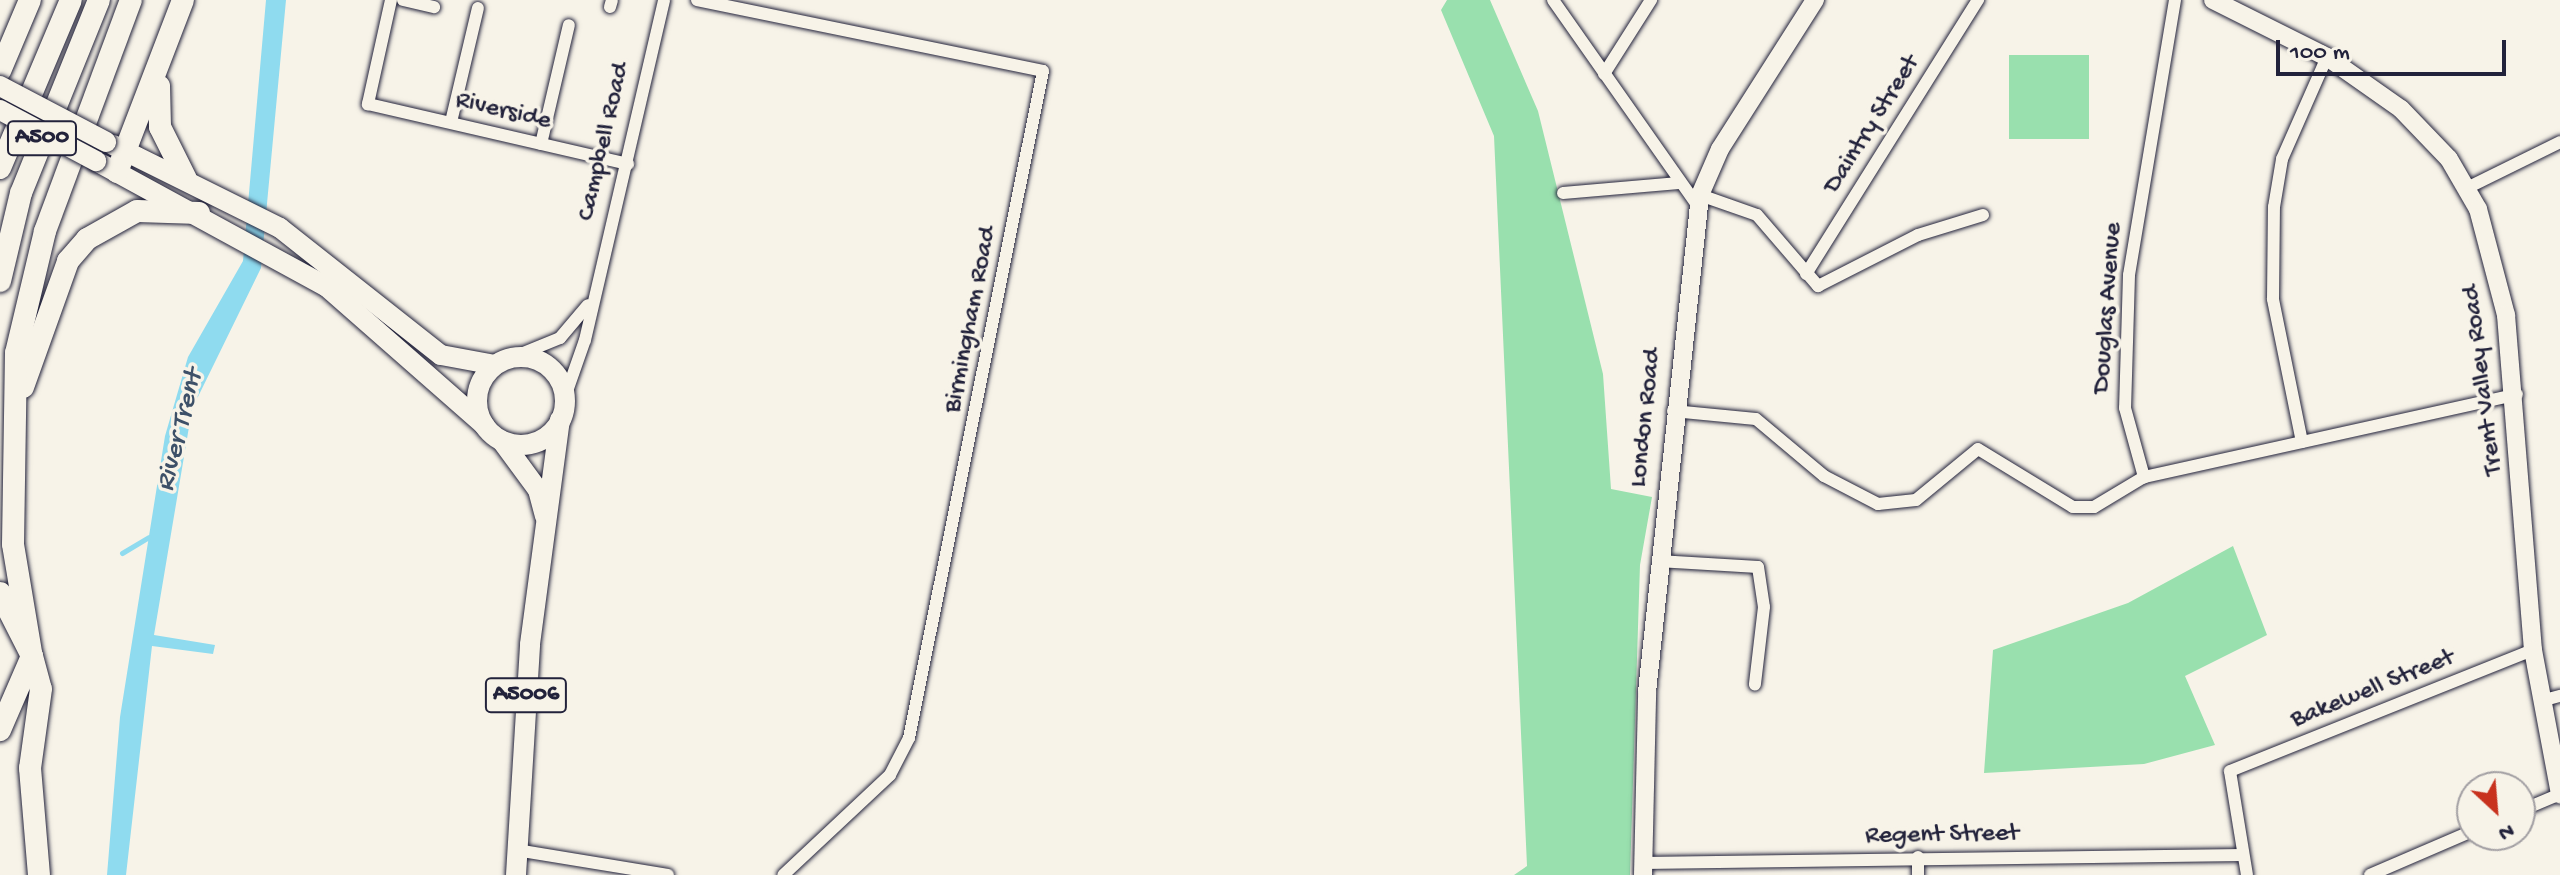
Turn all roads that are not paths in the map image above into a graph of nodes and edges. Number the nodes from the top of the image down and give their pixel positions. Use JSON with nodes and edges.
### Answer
{"nodes":[{"id":1,"x":30,"y":0,"type":"edge"},
{"id":2,"x":71,"y":0,"type":"edge"},
{"id":3,"x":99,"y":0,"type":"edge"},
{"id":4,"x":131,"y":0,"type":"edge"},
{"id":5,"x":183,"y":0,"type":"edge"},
{"id":6,"x":391,"y":0,"type":"edge"},
{"id":7,"x":403,"y":0,"type":"edge"},
{"id":8,"x":664,"y":0,"type":"edge"},
{"id":9,"x":697,"y":0,"type":"edge"},
{"id":10,"x":1553,"y":0,"type":"edge"},
{"id":11,"x":1651,"y":0,"type":"edge"},
{"id":12,"x":1815,"y":0,"type":"edge"},
{"id":13,"x":1978,"y":0,"type":"edge"},
{"id":14,"x":2175,"y":0,"type":"edge"},
{"id":15,"x":2213,"y":0,"type":"edge"},
{"id":16,"x":434,"y":7,"type":"dead end"},
{"id":17,"x":478,"y":8,"type":"dead end"},
{"id":18,"x":569,"y":25,"type":"dead end"},
{"id":19,"x":2327,"y":57,"type":"junction"},
{"id":20,"x":0,"y":71,"type":"edge"},
{"id":21,"x":159,"y":73,"type":"junction"},
{"id":22,"x":1604,"y":74,"type":"junction"},
{"id":23,"x":0,"y":86,"type":"edge"},
{"id":24,"x":0,"y":110,"type":"edge"},
{"id":25,"x":451,"y":122,"type":"junction"},
{"id":26,"x":2560,"y":142,"type":"edge"},
{"id":27,"x":541,"y":144,"type":"junction"},
{"id":28,"x":109,"y":151,"type":"junction"},
{"id":29,"x":628,"y":164,"type":"junction"},
{"id":30,"x":0,"y":168,"type":"edge"},
{"id":31,"x":117,"y":172,"type":"joint"},
{"id":32,"x":186,"y":179,"type":"junction"},
{"id":33,"x":1679,"y":183,"type":"junction"},
{"id":34,"x":2467,"y":188,"type":"junction"},
{"id":35,"x":1563,"y":193,"type":"dead end"},
{"id":36,"x":1699,"y":200,"type":"junction"},
{"id":37,"x":202,"y":215,"type":"junction"},
{"id":38,"x":1983,"y":215,"type":"dead end"},
{"id":39,"x":1806,"y":274,"type":"junction"},
{"id":40,"x":0,"y":281,"type":"edge"},
{"id":41,"x":594,"y":295,"type":"junction"},
{"id":42,"x":503,"y":361,"type":"junction"},
{"id":43,"x":2517,"y":394,"type":"junction"},
{"id":44,"x":565,"y":397,"type":"junction"},
{"id":45,"x":1673,"y":411,"type":"junction"},
{"id":46,"x":560,"y":420,"type":"junction"},
{"id":47,"x":485,"y":426,"type":"junction"},
{"id":48,"x":12,"y":432,"type":"junction"},
{"id":49,"x":502,"y":441,"type":"junction"},
{"id":50,"x":2302,"y":442,"type":"junction"},
{"id":51,"x":2144,"y":477,"type":"junction"},
{"id":52,"x":545,"y":516,"type":"junction"},
{"id":53,"x":1658,"y":561,"type":"junction"},
{"id":54,"x":0,"y":593,"type":"edge"},
{"id":55,"x":2533,"y":650,"type":"junction"},
{"id":56,"x":31,"y":654,"type":"junction"},
{"id":57,"x":1755,"y":684,"type":"dead end"},
{"id":58,"x":2560,"y":696,"type":"edge"},
{"id":59,"x":2541,"y":701,"type":"junction"},
{"id":60,"x":0,"y":730,"type":"edge"},
{"id":61,"x":2560,"y":794,"type":"edge"},
{"id":62,"x":2536,"y":804,"type":"edge"},
{"id":63,"x":2456,"y":838,"type":"edge"},
{"id":64,"x":516,"y":850,"type":"junction"},
{"id":65,"x":2243,"y":855,"type":"junction"},
{"id":66,"x":1918,"y":857,"type":"junction"},
{"id":67,"x":1643,"y":869,"type":"edge"},
{"id":68,"x":39,"y":875,"type":"edge"},
{"id":69,"x":516,"y":875,"type":"edge"},
{"id":70,"x":668,"y":875,"type":"edge"},
{"id":71,"x":783,"y":875,"type":"edge"},
{"id":72,"x":1918,"y":875,"type":"edge"},
{"id":73,"x":2247,"y":875,"type":"edge"},
{"id":74,"x":2370,"y":875,"type":"edge"}],
"edges":[{"from":1,"to":20,"type":"highway"},
{"from":2,"to":30,"type":"highway","number":"A500"},
{"from":3,"to":40,"type":"highway","number":"A500"},
{"from":4,"to":48,"type":"highway"},
{"from":5,"to":21,"type":"highway"},
{"from":6,"to":25,"type":"street","name":"Riverside"},
{"from":7,"to":16,"type":"street"},
{"from":8,"to":29,"type":"street","name":"Campbell Road"},
{"from":9,"to":71,"type":"street","name":"Birmingham Road"},
{"from":10,"to":22,"type":"street"},
{"from":11,"to":22,"type":"street"},
{"from":12,"to":36,"type":"street","name":"London Road"},
{"from":13,"to":39,"type":"street","name":"Daintry Street"},
{"from":14,"to":51,"type":"street","name":"Douglas Avenue"},
{"from":15,"to":19,"type":"street","name":"Trent Valley Road"},
{"from":17,"to":25,"type":"street"},
{"from":18,"to":27,"type":"street"},
{"from":19,"to":34,"type":"street","name":"Trent Valley Road"},
{"from":19,"to":50,"type":"street"},
{"from":21,"to":28,"type":"highway"},
{"from":21,"to":32,"type":"highway"},
{"from":22,"to":33,"type":"street"},
{"from":23,"to":28,"type":"main road","bridge":true},
{"from":24,"to":28,"type":"main road","bridge":true},
{"from":25,"to":27,"type":"street","name":"Riverside"},
{"from":26,"to":34,"type":"street"},
{"from":27,"to":29,"type":"street","name":"Riverside"},
{"from":28,"to":31,"type":"highway"},
{"from":28,"to":32,"type":"main road"},
{"from":29,"to":41,"type":"street","name":"Campbell Road"},
{"from":31,"to":37,"type":"main road"},
{"from":32,"to":42,"type":"main road"},
{"from":33,"to":35,"type":"street"},
{"from":33,"to":36,"type":"street"},
{"from":34,"to":43,"type":"street","name":"Trent Valley Road"},
{"from":36,"to":39,"type":"street"},
{"from":36,"to":45,"type":"street","name":"London Road"},
{"from":37,"to":47,"type":"main road"},
{"from":37,"to":48,"type":"highway"},
{"from":38,"to":39,"type":"street"},
{"from":41,"to":42,"type":"street","name":"Campbell Road"},
{"from":41,"to":44,"type":"street","name":"Campbell Road"},
{"from":42,"to":44,"type":"main road"},
{"from":42,"to":47,"type":"main road"},
{"from":43,"to":50,"type":"street"},
{"from":43,"to":55,"type":"street","name":"Trent Valley Road"},
{"from":44,"to":46,"type":"main road"},
{"from":45,"to":51,"type":"street"},
{"from":45,"to":53,"type":"street","name":"London Road"},
{"from":46,"to":49,"type":"main road"},
{"from":46,"to":52,"type":"main road","number":"A5006"},
{"from":47,"to":49,"type":"main road"},
{"from":48,"to":56,"type":"highway"},
{"from":49,"to":52,"type":"main road","number":"A5006"},
{"from":50,"to":51,"type":"street"},
{"from":52,"to":64,"type":"main road","number":"A5006"},
{"from":53,"to":57,"type":"street"},
{"from":53,"to":67,"type":"street","name":"London Road"},
{"from":54,"to":56,"type":"highway"},
{"from":55,"to":59,"type":"street","name":"Trent Valley Road"},
{"from":55,"to":65,"type":"street","name":"Bakewell Street"},
{"from":56,"to":60,"type":"highway"},
{"from":56,"to":68,"type":"highway"},
{"from":58,"to":59,"type":"street"},
{"from":59,"to":61,"type":"street","name":"Trent Valley Road"},
{"from":61,"to":62,"type":"street"},
{"from":63,"to":74,"type":"street"},
{"from":64,"to":69,"type":"main road","number":"A5006"},
{"from":64,"to":70,"type":"street"},
{"from":65,"to":66,"type":"street","name":"Regent Street"},
{"from":65,"to":73,"type":"street"},
{"from":66,"to":67,"type":"street","name":"Regent Street"},
{"from":66,"to":72,"type":"street"}]}
